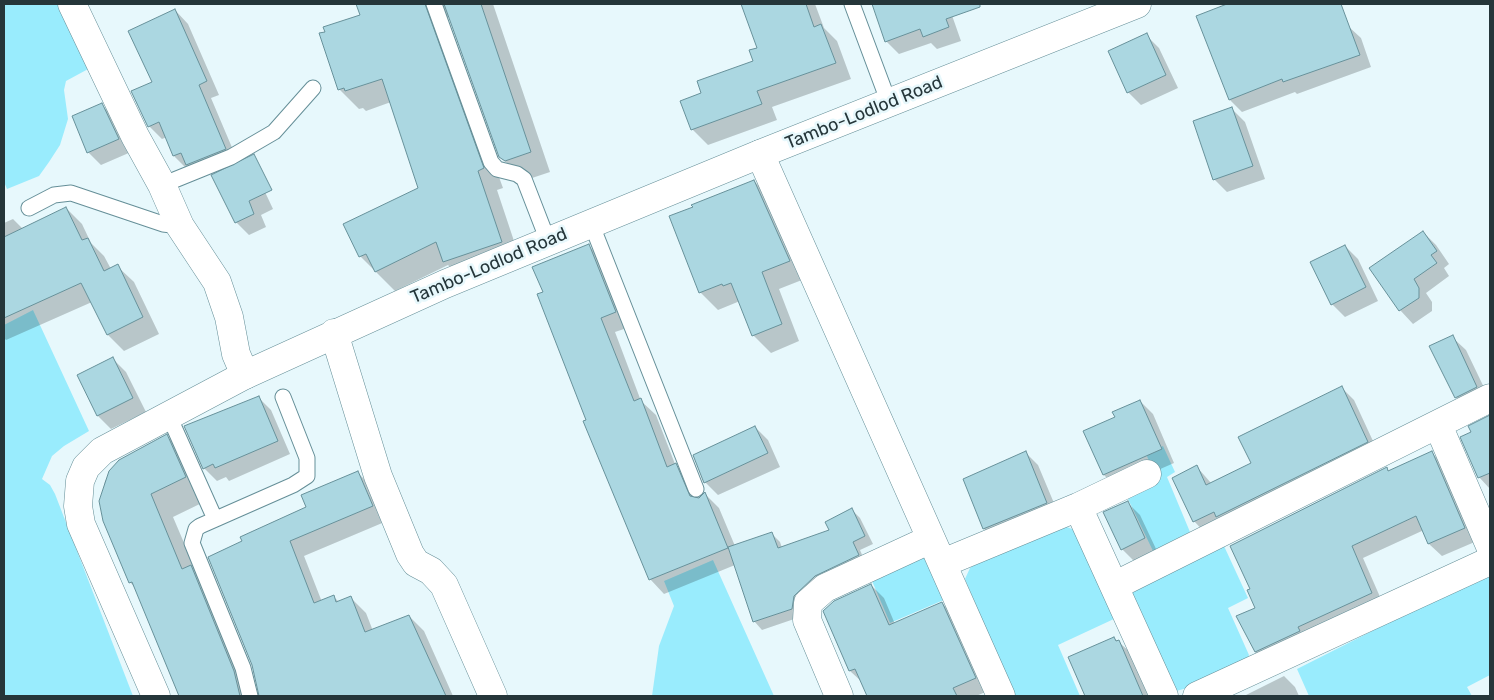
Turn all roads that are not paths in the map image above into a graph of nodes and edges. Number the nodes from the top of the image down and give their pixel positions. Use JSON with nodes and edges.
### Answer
{"nodes":[{"id":1,"x":72,"y":4,"type":"edge"},
{"id":2,"x":434,"y":4,"type":"edge"},
{"id":3,"x":852,"y":4,"type":"edge"},
{"id":4,"x":1137,"y":4,"type":"edge"},
{"id":5,"x":1098,"y":12,"type":"edge"},
{"id":6,"x":313,"y":88,"type":"dead end"},
{"id":7,"x":890,"y":103,"type":"junction"},
{"id":8,"x":760,"y":154,"type":"junction"},
{"id":9,"x":162,"y":185,"type":"junction"},
{"id":10,"x":29,"y":208,"type":"dead end"},
{"id":11,"x":591,"y":223,"type":"junction"},
{"id":12,"x":180,"y":226,"type":"junction"},
{"id":13,"x":548,"y":241,"type":"junction"},
{"id":14,"x":334,"y":333,"type":"junction"},
{"id":15,"x":245,"y":375,"type":"junction"},
{"id":16,"x":283,"y":397,"type":"dead end"},
{"id":17,"x":1490,"y":398,"type":"edge"},
{"id":18,"x":169,"y":416,"type":"junction"},
{"id":19,"x":1438,"y":425,"type":"junction"},
{"id":20,"x":1147,"y":474,"type":"dead end"},
{"id":21,"x":696,"y":489,"type":"dead end"},
{"id":22,"x":1078,"y":507,"type":"junction"},
{"id":23,"x":214,"y":519,"type":"junction"},
{"id":24,"x":931,"y":539,"type":"junction"},
{"id":25,"x":1490,"y":546,"type":"edge"},
{"id":26,"x":1490,"y":561,"type":"edge"},
{"id":27,"x":943,"y":563,"type":"junction"},
{"id":28,"x":1114,"y":586,"type":"junction"},
{"id":29,"x":156,"y":696,"type":"edge"},
{"id":30,"x":250,"y":696,"type":"edge"},
{"id":31,"x":493,"y":696,"type":"edge"},
{"id":32,"x":840,"y":696,"type":"edge"},
{"id":33,"x":1001,"y":696,"type":"edge"},
{"id":34,"x":1164,"y":696,"type":"edge"},
{"id":35,"x":1197,"y":696,"type":"edge"}],
"edges":[{"from":1,"to":9,"type":"street"},
{"from":2,"to":13,"type":"lane"},
{"from":3,"to":7,"type":"lane"},
{"from":4,"to":5,"type":"street","name":"Tambo-Lodlod Road"},
{"from":5,"to":7,"type":"street","name":"Tambo-Lodlod Road"},
{"from":6,"to":9,"type":"lane"},
{"from":7,"to":8,"type":"street","name":"Tambo-Lodlod Road"},
{"from":8,"to":11,"type":"street","name":"Tambo-Lodlod Road"},
{"from":8,"to":24,"type":"street"},
{"from":9,"to":12,"type":"street"},
{"from":10,"to":12,"type":"lane"},
{"from":11,"to":13,"type":"street","name":"Tambo-Lodlod Road"},
{"from":11,"to":21,"type":"lane"},
{"from":12,"to":15,"type":"street"},
{"from":13,"to":14,"type":"street","name":"Tambo-Lodlod Road"},
{"from":14,"to":15,"type":"street","name":"Tambo-Lodlod Road"},
{"from":14,"to":31,"type":"street"},
{"from":15,"to":18,"type":"street","name":"Tambo-Lodlod Road"},
{"from":16,"to":23,"type":"lane"},
{"from":17,"to":19,"type":"street"},
{"from":18,"to":23,"type":"lane"},
{"from":18,"to":29,"type":"street","name":"Tambo-Lodlod Road"},
{"from":19,"to":25,"type":"street"},
{"from":19,"to":28,"type":"street"},
{"from":20,"to":22,"type":"street"},
{"from":22,"to":27,"type":"street"},
{"from":22,"to":28,"type":"street"},
{"from":23,"to":30,"type":"lane"},
{"from":24,"to":27,"type":"street"},
{"from":24,"to":32,"type":"street"},
{"from":26,"to":35,"type":"street"},
{"from":27,"to":33,"type":"street"},
{"from":28,"to":34,"type":"street"}]}
